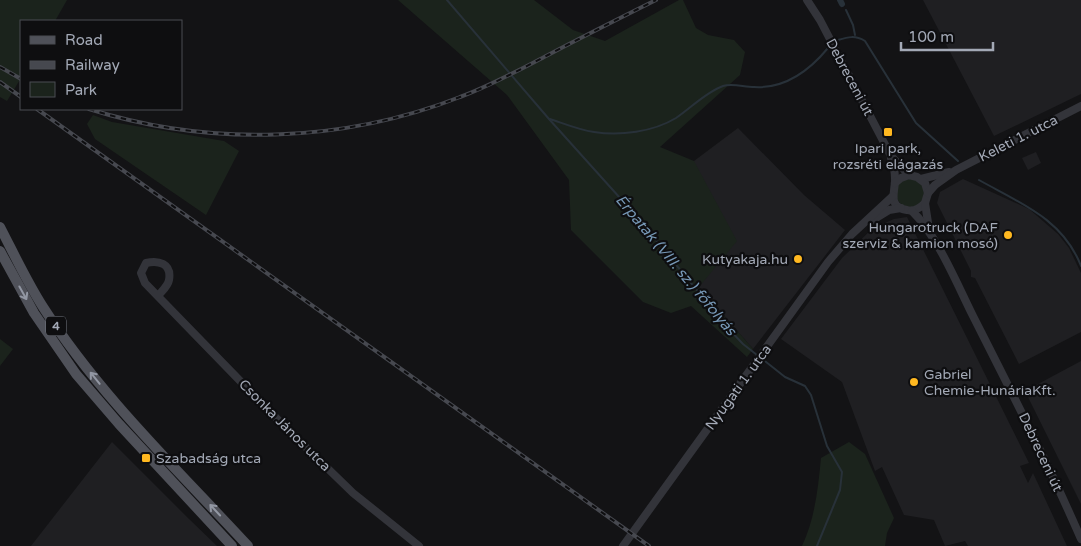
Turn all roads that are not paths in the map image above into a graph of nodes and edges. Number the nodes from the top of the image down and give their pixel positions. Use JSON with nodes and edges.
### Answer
{"nodes":[{"id":1,"x":807,"y":0,"type":"edge"},
{"id":2,"x":1081,"y":106,"type":"edge"},
{"id":3,"x":891,"y":156,"type":"junction"},
{"id":4,"x":956,"y":170,"type":"junction"},
{"id":5,"x":909,"y":175,"type":"junction"},
{"id":6,"x":921,"y":179,"type":"junction"},
{"id":7,"x":895,"y":184,"type":"junction"},
{"id":8,"x":928,"y":192,"type":"junction"},
{"id":9,"x":893,"y":196,"type":"junction"},
{"id":10,"x":925,"y":203,"type":"junction"},
{"id":11,"x":900,"y":208,"type":"junction"},
{"id":12,"x":912,"y":211,"type":"junction"},
{"id":13,"x":0,"y":227,"type":"edge"},
{"id":14,"x":857,"y":230,"type":"junction"},
{"id":15,"x":930,"y":233,"type":"junction"},
{"id":16,"x":0,"y":251,"type":"edge"},
{"id":17,"x":158,"y":296,"type":"junction"},
{"id":18,"x":1081,"y":539,"type":"edge"},
{"id":19,"x":232,"y":546,"type":"edge"},
{"id":20,"x":248,"y":546,"type":"edge"},
{"id":21,"x":419,"y":546,"type":"edge"},
{"id":22,"x":623,"y":546,"type":"edge"}],
"edges":[{"from":1,"to":3,"type":"street","name":"Debreceni út"},
{"from":2,"to":4,"type":"street","name":"Keleti 1. utca"},
{"from":3,"to":5,"type":"street"},
{"from":3,"to":7,"type":"street"},
{"from":4,"to":6,"type":"street"},
{"from":4,"to":8,"type":"street"},
{"from":5,"to":6,"type":"street"},
{"from":5,"to":7,"type":"street"},
{"from":6,"to":8,"type":"street"},
{"from":7,"to":9,"type":"street"},
{"from":8,"to":10,"type":"street"},
{"from":9,"to":11,"type":"street"},
{"from":9,"to":14,"type":"street","name":"Nyugati 1. utca"},
{"from":10,"to":12,"type":"street"},
{"from":10,"to":15,"type":"street"},
{"from":11,"to":12,"type":"street"},
{"from":11,"to":14,"type":"street","name":"Nyugati 1. utca"},
{"from":12,"to":15,"type":"street"},
{"from":20,"to":13,"type":"main road","number":"4","one_way":true},
{"from":14,"to":22,"type":"street","name":"Nyugati 1. utca"},
{"from":15,"to":18,"type":"street","name":"Debreceni út"},
{"from":16,"to":19,"type":"main road","number":"4","one_way":true},
{"from":17,"to":17,"type":"street","name":"Csonka János utca"},
{"from":17,"to":21,"type":"street","name":"Csonka János utca"}]}
